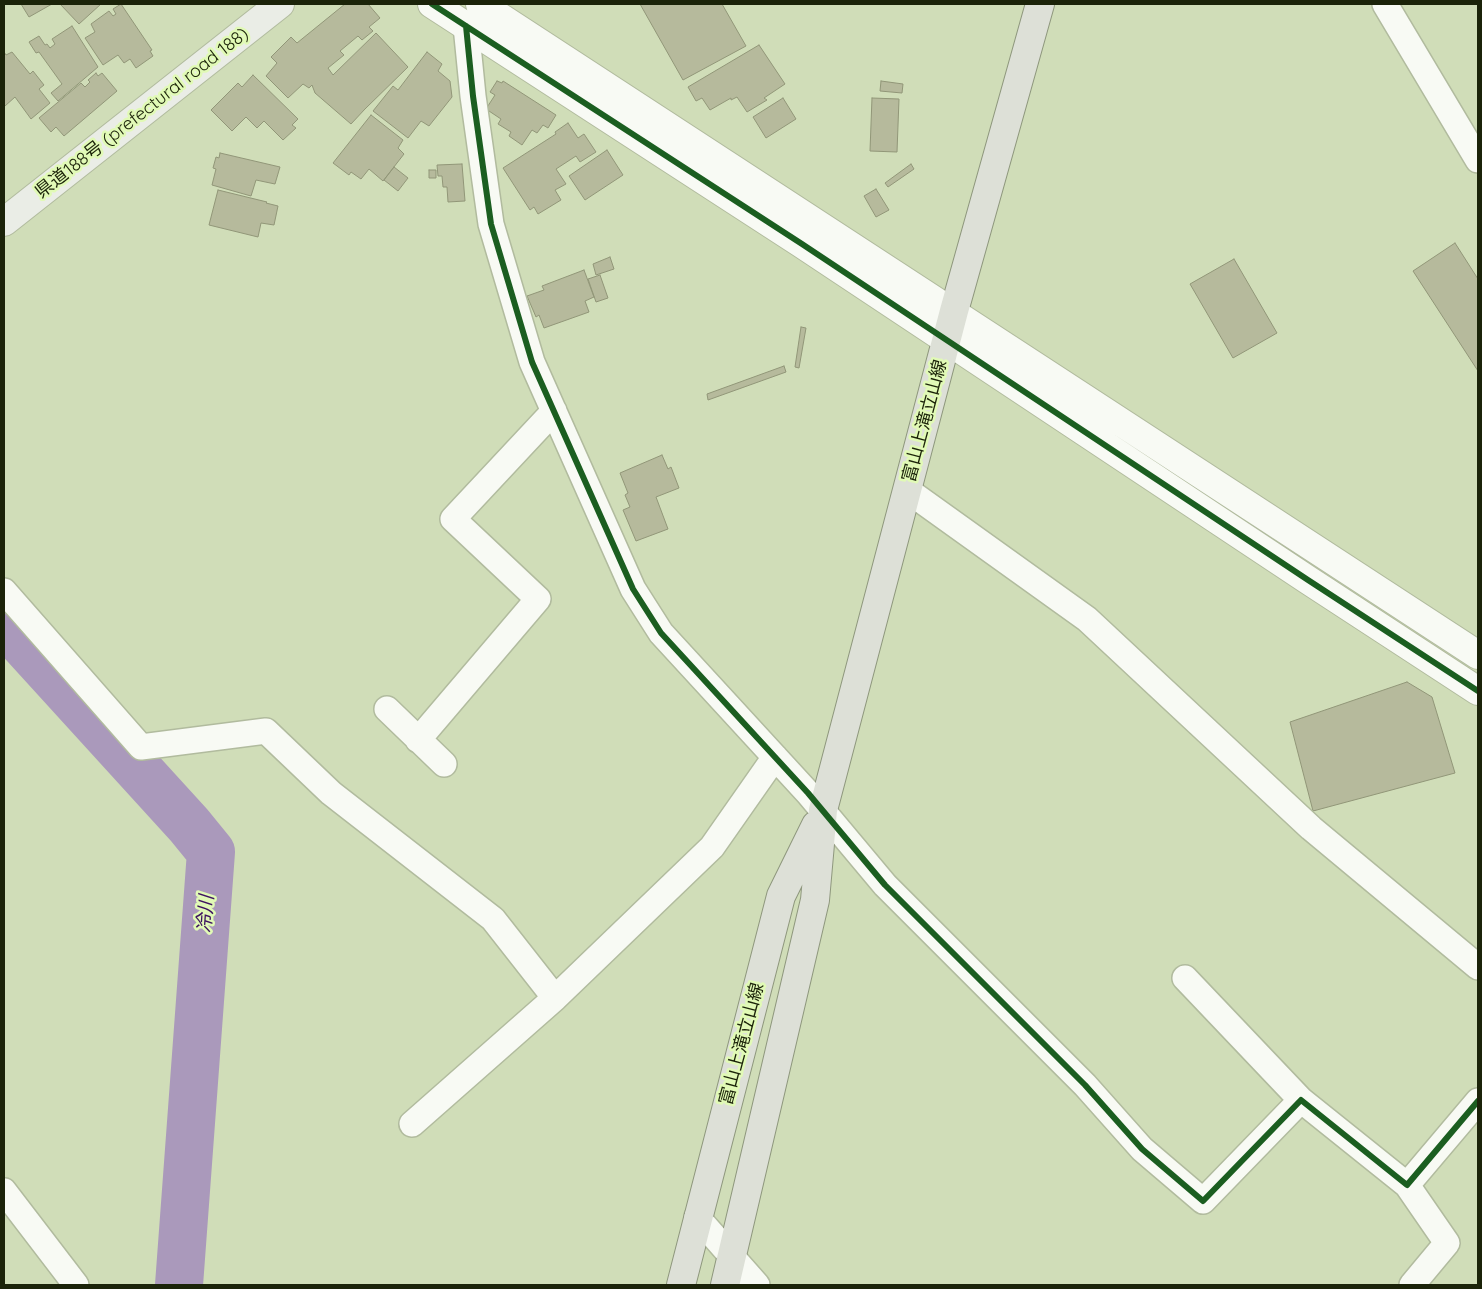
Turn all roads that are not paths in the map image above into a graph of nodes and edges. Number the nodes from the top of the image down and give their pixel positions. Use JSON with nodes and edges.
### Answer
{"nodes":[{"id":1,"x":280,"y":4,"type":"edge"},
{"id":2,"x":432,"y":4,"type":"edge"},
{"id":3,"x":1040,"y":4,"type":"edge"},
{"id":4,"x":1385,"y":4,"type":"edge"},
{"id":5,"x":473,"y":15,"type":"edge"},
{"id":6,"x":1478,"y":160,"type":"edge"},
{"id":7,"x":4,"y":222,"type":"edge"},
{"id":8,"x":954,"y":311,"type":"junction"},
{"id":9,"x":946,"y":341,"type":"junction"},
{"id":10,"x":554,"y":412,"type":"junction"},
{"id":11,"x":906,"y":490,"type":"junction"},
{"id":12,"x":4,"y":592,"type":"edge"},
{"id":13,"x":1478,"y":655,"type":"edge"},
{"id":14,"x":1478,"y":691,"type":"edge"},
{"id":15,"x":386,"y":709,"type":"dead end"},
{"id":16,"x":418,"y":740,"type":"junction"},
{"id":17,"x":775,"y":757,"type":"junction"},
{"id":18,"x":444,"y":764,"type":"dead end"},
{"id":19,"x":823,"y":810,"type":"junction"},
{"id":20,"x":1478,"y":967,"type":"edge"},
{"id":21,"x":1184,"y":978,"type":"dead end"},
{"id":22,"x":555,"y":998,"type":"junction"},
{"id":23,"x":1300,"y":1100,"type":"junction"},
{"id":24,"x":1478,"y":1101,"type":"edge"},
{"id":25,"x":412,"y":1124,"type":"dead end"},
{"id":26,"x":1407,"y":1185,"type":"junction"},
{"id":27,"x":4,"y":1191,"type":"edge"},
{"id":28,"x":697,"y":1217,"type":"junction"},
{"id":29,"x":733,"y":1257,"type":"junction"},
{"id":30,"x":76,"y":1285,"type":"edge"},
{"id":31,"x":681,"y":1285,"type":"edge"},
{"id":32,"x":725,"y":1285,"type":"edge"},
{"id":33,"x":757,"y":1285,"type":"edge"},
{"id":34,"x":1412,"y":1285,"type":"edge"}],
"edges":[{"from":1,"to":7,"type":"main road","name":"県道188号 (prefectural road 188)"},
{"from":2,"to":5,"type":"street"},
{"from":3,"to":8,"type":"main road","name":"富山上滝立山線"},
{"from":4,"to":6,"type":"street"},
{"from":5,"to":8,"type":"street"},
{"from":5,"to":9,"type":"street"},
{"from":5,"to":10,"type":"street"},
{"from":8,"to":9,"type":"main road","name":"富山上滝立山線"},
{"from":8,"to":13,"type":"street"},
{"from":9,"to":11,"type":"main road","name":"富山上滝立山線"},
{"from":9,"to":14,"type":"street"},
{"from":10,"to":16,"type":"street"},
{"from":10,"to":17,"type":"street"},
{"from":11,"to":19,"type":"main road","name":"富山上滝立山線"},
{"from":11,"to":20,"type":"street"},
{"from":12,"to":22,"type":"street"},
{"from":15,"to":16,"type":"street"},
{"from":16,"to":18,"type":"street"},
{"from":17,"to":19,"type":"street"},
{"from":17,"to":22,"type":"street"},
{"from":19,"to":23,"type":"street"},
{"from":19,"to":28,"type":"main road","name":"富山上滝立山線"},
{"from":19,"to":29,"type":"main road","name":"富山上滝立山線"},
{"from":21,"to":23,"type":"street"},
{"from":22,"to":25,"type":"street"},
{"from":23,"to":26,"type":"street"},
{"from":24,"to":26,"type":"street"},
{"from":26,"to":34,"type":"street"},
{"from":27,"to":30,"type":"street"},
{"from":28,"to":29,"type":"street"},
{"from":28,"to":31,"type":"main road","name":"富山上滝立山線"},
{"from":29,"to":32,"type":"main road","name":"富山上滝立山線"},
{"from":29,"to":33,"type":"street"}]}
